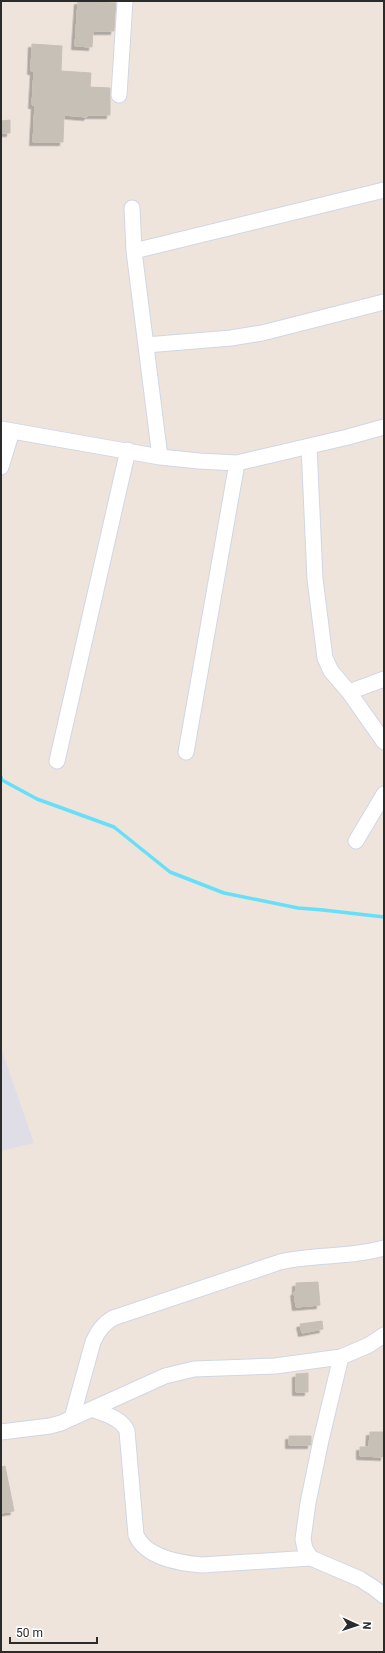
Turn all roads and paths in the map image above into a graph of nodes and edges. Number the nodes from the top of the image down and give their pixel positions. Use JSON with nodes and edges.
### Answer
{"nodes":[{"id":1,"x":125,"y":1,"type":"edge"},
{"id":2,"x":119,"y":95,"type":"dead end"},
{"id":3,"x":384,"y":190,"type":"edge"},
{"id":4,"x":132,"y":208,"type":"dead end"},
{"id":5,"x":134,"y":251,"type":"junction"},
{"id":6,"x":384,"y":302,"type":"edge"},
{"id":7,"x":146,"y":345,"type":"junction"},
{"id":8,"x":384,"y":427,"type":"edge"},
{"id":9,"x":6,"y":430,"type":"edge"},
{"id":10,"x":309,"y":446,"type":"junction"},
{"id":11,"x":128,"y":450,"type":"junction"},
{"id":12,"x":160,"y":457,"type":"junction"},
{"id":13,"x":237,"y":463,"type":"junction"},
{"id":14,"x":1,"y":467,"type":"edge"},
{"id":15,"x":384,"y":679,"type":"edge"},
{"id":16,"x":349,"y":692,"type":"junction"},
{"id":17,"x":384,"y":742,"type":"edge"},
{"id":18,"x":186,"y":752,"type":"dead end"},
{"id":19,"x":57,"y":761,"type":"dead end"},
{"id":20,"x":384,"y":794,"type":"edge"},
{"id":21,"x":356,"y":841,"type":"dead end"},
{"id":22,"x":384,"y":1248,"type":"edge"},
{"id":23,"x":384,"y":1335,"type":"edge"},
{"id":24,"x":341,"y":1357,"type":"junction"},
{"id":25,"x":92,"y":1409,"type":"junction"},
{"id":26,"x":72,"y":1418,"type":"junction"},
{"id":27,"x":1,"y":1432,"type":"edge"},
{"id":28,"x":311,"y":1558,"type":"junction"},
{"id":29,"x":384,"y":1596,"type":"edge"}],
"edges":[{"from":1,"to":2,"type":"street"},
{"from":3,"to":5,"type":"street"},
{"from":4,"to":5,"type":"street"},
{"from":5,"to":7,"type":"street"},
{"from":6,"to":7,"type":"street"},
{"from":7,"to":12,"type":"street"},
{"from":8,"to":10,"type":"street"},
{"from":9,"to":11,"type":"street"},
{"from":9,"to":14,"type":"street"},
{"from":10,"to":13,"type":"street"},
{"from":10,"to":16,"type":"street"},
{"from":11,"to":12,"type":"street"},
{"from":11,"to":19,"type":"street"},
{"from":12,"to":13,"type":"street"},
{"from":13,"to":18,"type":"street"},
{"from":15,"to":16,"type":"street"},
{"from":16,"to":17,"type":"street"},
{"from":20,"to":21,"type":"street"},
{"from":22,"to":26,"type":"street"},
{"from":23,"to":24,"type":"street"},
{"from":24,"to":25,"type":"street"},
{"from":24,"to":28,"type":"street"},
{"from":25,"to":26,"type":"street"},
{"from":25,"to":28,"type":"street"},
{"from":26,"to":27,"type":"street"},
{"from":28,"to":29,"type":"street"}]}
